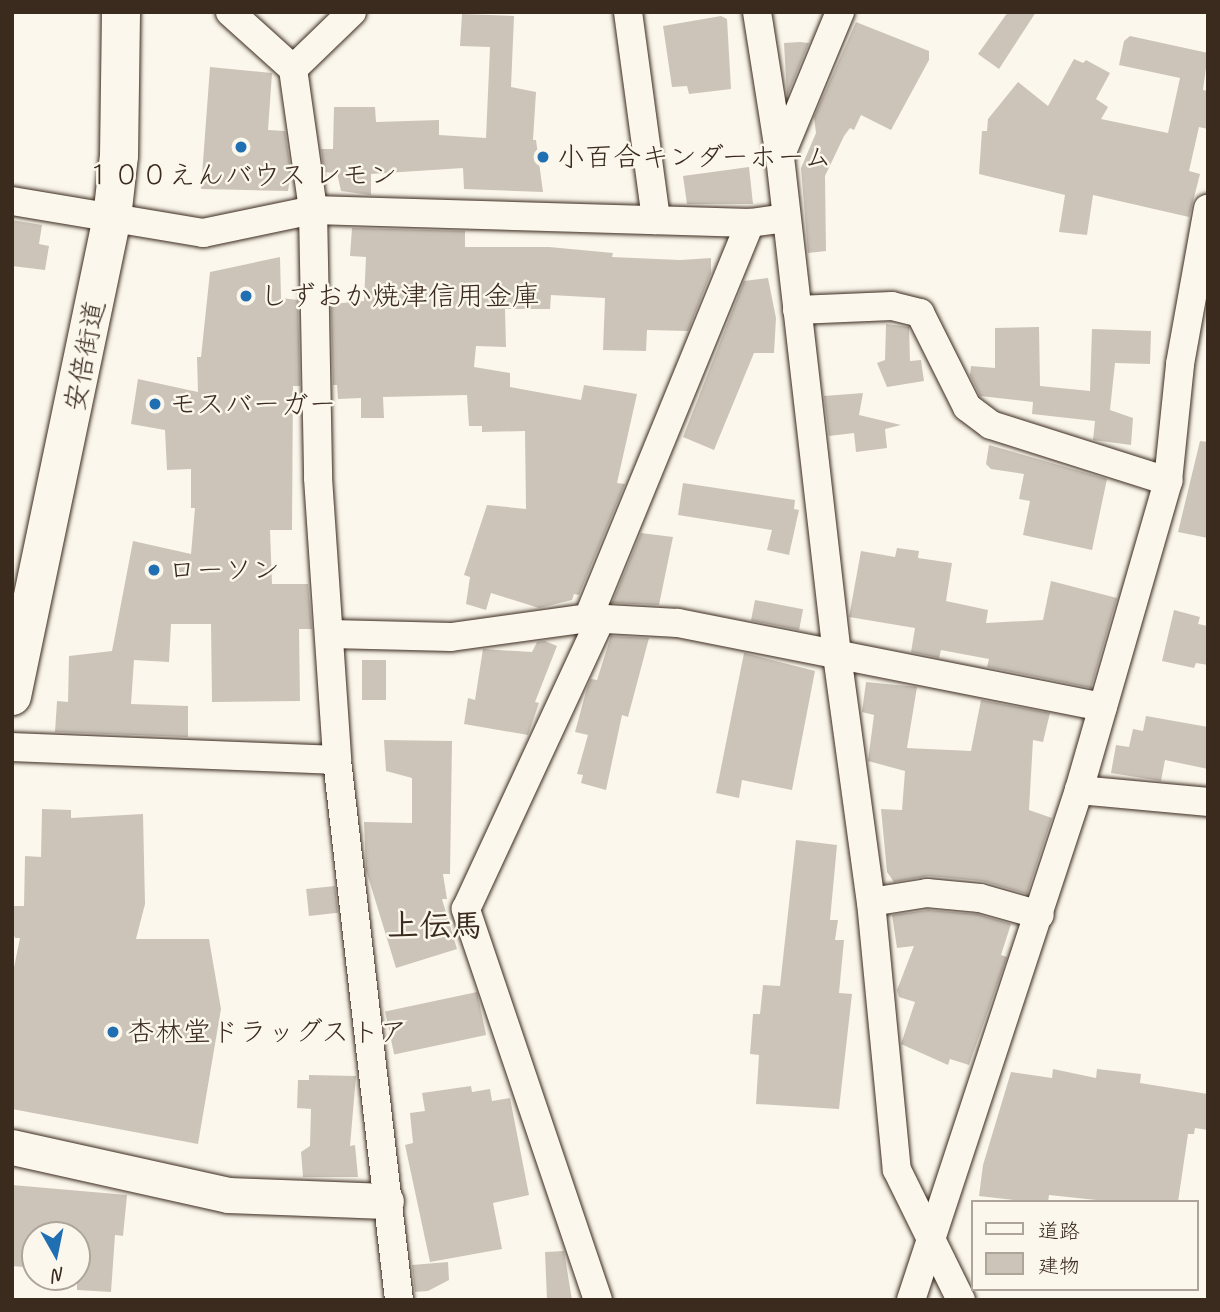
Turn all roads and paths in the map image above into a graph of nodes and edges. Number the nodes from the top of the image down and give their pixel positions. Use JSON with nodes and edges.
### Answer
{"nodes":[{"id":1,"x":121,"y":12,"type":"edge"},
{"id":2,"x":230,"y":12,"type":"edge"},
{"id":3,"x":628,"y":12,"type":"edge"},
{"id":4,"x":757,"y":12,"type":"edge"},
{"id":5,"x":840,"y":12,"type":"edge"},
{"id":6,"x":346,"y":15,"type":"edge"},
{"id":7,"x":293,"y":69,"type":"junction"},
{"id":8,"x":780,"y":157,"type":"junction"},
{"id":9,"x":12,"y":201,"type":"edge"},
{"id":10,"x":313,"y":210,"type":"junction"},
{"id":11,"x":112,"y":218,"type":"junction"},
{"id":12,"x":784,"y":218,"type":"junction"},
{"id":13,"x":1206,"y":219,"type":"edge"},
{"id":14,"x":656,"y":220,"type":"junction"},
{"id":15,"x":750,"y":223,"type":"junction"},
{"id":16,"x":797,"y":310,"type":"junction"},
{"id":17,"x":1168,"y":481,"type":"junction"},
{"id":18,"x":595,"y":618,"type":"junction"},
{"id":19,"x":331,"y":634,"type":"junction"},
{"id":20,"x":837,"y":654,"type":"junction"},
{"id":21,"x":12,"y":696,"type":"edge"},
{"id":22,"x":1103,"y":707,"type":"junction"},
{"id":23,"x":12,"y":747,"type":"edge"},
{"id":24,"x":337,"y":760,"type":"junction"},
{"id":25,"x":1079,"y":790,"type":"junction"},
{"id":26,"x":1208,"y":802,"type":"edge"},
{"id":27,"x":872,"y":902,"type":"junction"},
{"id":28,"x":1040,"y":915,"type":"junction"},
{"id":29,"x":12,"y":1147,"type":"edge"},
{"id":30,"x":386,"y":1201,"type":"junction"},
{"id":31,"x":933,"y":1239,"type":"junction"},
{"id":32,"x":399,"y":1300,"type":"edge"},
{"id":33,"x":598,"y":1300,"type":"edge"},
{"id":34,"x":911,"y":1300,"type":"edge"},
{"id":35,"x":961,"y":1300,"type":"edge"}],
"edges":[{"from":1,"to":11,"type":"main road","name":"安倍街道"},
{"from":2,"to":7,"type":"street"},
{"from":3,"to":14,"type":"street"},
{"from":4,"to":8,"type":"street"},
{"from":5,"to":8,"type":"street"},
{"from":6,"to":7,"type":"street"},
{"from":7,"to":10,"type":"street"},
{"from":8,"to":12,"type":"street"},
{"from":9,"to":11,"type":"street"},
{"from":10,"to":11,"type":"street"},
{"from":10,"to":14,"type":"street"},
{"from":10,"to":19,"type":"street"},
{"from":11,"to":21,"type":"main road","name":"安倍街道"},
{"from":12,"to":15,"type":"street"},
{"from":12,"to":16,"type":"street"},
{"from":13,"to":17,"type":"street"},
{"from":14,"to":15,"type":"street"},
{"from":15,"to":18,"type":"street"},
{"from":16,"to":17,"type":"street"},
{"from":16,"to":20,"type":"street"},
{"from":17,"to":22,"type":"street"},
{"from":18,"to":19,"type":"street"},
{"from":18,"to":20,"type":"street"},
{"from":18,"to":33,"type":"street"},
{"from":19,"to":24,"type":"street"},
{"from":20,"to":22,"type":"street"},
{"from":20,"to":27,"type":"street"},
{"from":22,"to":25,"type":"street"},
{"from":23,"to":24,"type":"street"},
{"from":24,"to":30,"type":"street"},
{"from":25,"to":26,"type":"street"},
{"from":25,"to":28,"type":"street"},
{"from":27,"to":28,"type":"street"},
{"from":27,"to":31,"type":"street"},
{"from":28,"to":31,"type":"street"},
{"from":29,"to":30,"type":"street"},
{"from":30,"to":32,"type":"street"},
{"from":31,"to":34,"type":"street"},
{"from":31,"to":35,"type":"street"}]}
